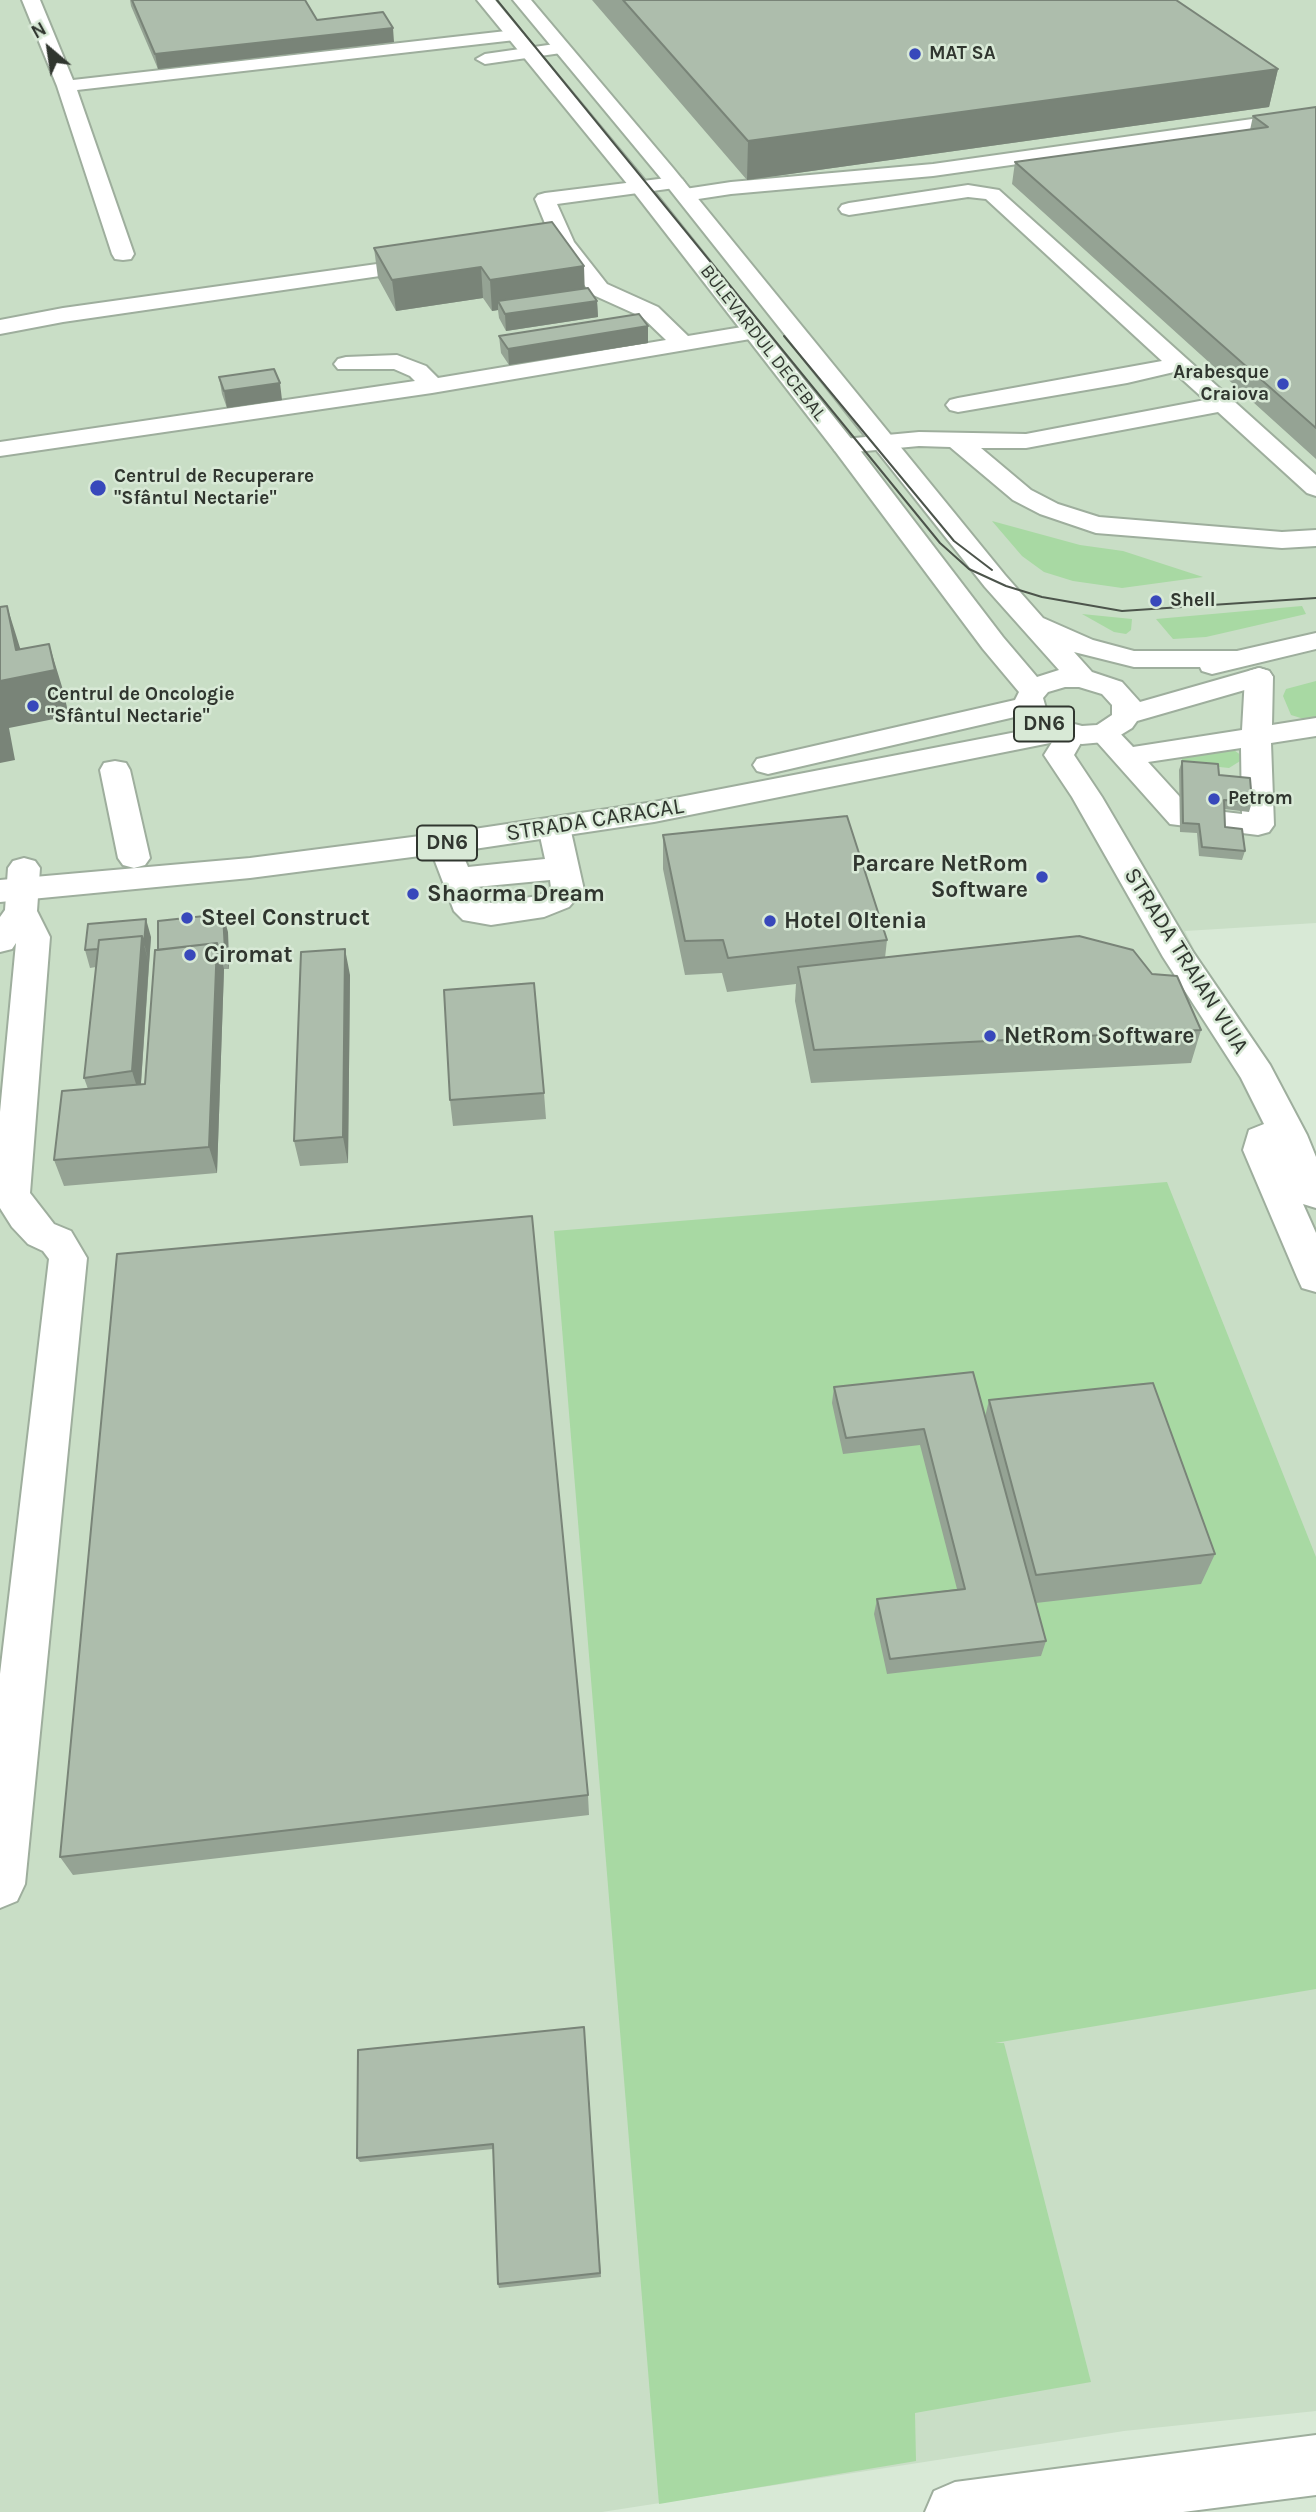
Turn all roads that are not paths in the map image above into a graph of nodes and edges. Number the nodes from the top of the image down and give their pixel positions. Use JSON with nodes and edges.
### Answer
{"nodes":[{"id":1,"x":32,"y":0,"type":"edge"},
{"id":2,"x":487,"y":0,"type":"edge"},
{"id":3,"x":522,"y":0,"type":"edge"},
{"id":4,"x":515,"y":35,"type":"junction"},
{"id":5,"x":562,"y":48,"type":"junction"},
{"id":6,"x":529,"y":52,"type":"junction"},
{"id":7,"x":468,"y":62,"type":"dead end"},
{"id":8,"x":66,"y":86,"type":"junction"},
{"id":9,"x":1316,"y":116,"type":"edge"},
{"id":10,"x":640,"y":187,"type":"junction"},
{"id":11,"x":680,"y":189,"type":"junction"},
{"id":12,"x":849,"y":209,"type":"dead end"},
{"id":13,"x":564,"y":243,"type":"junction"},
{"id":14,"x":537,"y":247,"type":"edge"},
{"id":15,"x":123,"y":254,"type":"dead end"},
{"id":16,"x":442,"y":260,"type":"edge"},
{"id":17,"x":0,"y":327,"type":"edge"},
{"id":18,"x":754,"y":332,"type":"junction"},
{"id":19,"x":683,"y":344,"type":"junction"},
{"id":20,"x":346,"y":364,"type":"dead end"},
{"id":21,"x":1178,"y":364,"type":"junction"},
{"id":22,"x":432,"y":386,"type":"junction"},
{"id":23,"x":1223,"y":404,"type":"junction"},
{"id":24,"x":958,"y":405,"type":"dead end"},
{"id":25,"x":882,"y":440,"type":"junction"},
{"id":26,"x":957,"y":440,"type":"junction"},
{"id":27,"x":844,"y":446,"type":"junction"},
{"id":28,"x":0,"y":449,"type":"edge"},
{"id":29,"x":1316,"y":488,"type":"edge"},
{"id":30,"x":1316,"y":538,"type":"edge"},
{"id":31,"x":1024,"y":616,"type":"junction"},
{"id":32,"x":1316,"y":640,"type":"edge"},
{"id":33,"x":993,"y":643,"type":"junction"},
{"id":34,"x":1316,"y":662,"type":"edge"},
{"id":35,"x":1248,"y":668,"type":"junction"},
{"id":36,"x":1082,"y":678,"type":"junction"},
{"id":37,"x":1112,"y":688,"type":"junction"},
{"id":38,"x":1031,"y":698,"type":"junction"},
{"id":39,"x":1115,"y":724,"type":"junction"},
{"id":40,"x":1316,"y":727,"type":"edge"},
{"id":41,"x":1065,"y":733,"type":"junction"},
{"id":42,"x":1257,"y":735,"type":"junction"},
{"id":43,"x":875,"y":740,"type":"junction"},
{"id":44,"x":115,"y":770,"type":"dead end"},
{"id":45,"x":1156,"y":781,"type":"junction"},
{"id":46,"x":554,"y":827,"type":"junction"},
{"id":47,"x":444,"y":843,"type":"junction"},
{"id":48,"x":134,"y":858,"type":"junction"},
{"id":49,"x":11,"y":895,"type":"edge"},
{"id":50,"x":1289,"y":1135,"type":"junction"},
{"id":51,"x":1316,"y":1194,"type":"edge"},
{"id":52,"x":1316,"y":1277,"type":"edge"},
{"id":53,"x":0,"y":1884,"type":"edge"},
{"id":54,"x":1316,"y":2465,"type":"edge"},
{"id":55,"x":955,"y":2512,"type":"edge"}],
"edges":[{"from":1,"to":8,"type":"main road"},
{"from":2,"to":4,"type":"main road","name":"BULEVARDUL DECEBAL"},
{"from":3,"to":5,"type":"main road","name":"BULEVARDUL DECEBAL"},
{"from":4,"to":6,"type":"main road","name":"BULEVARDUL DECEBAL"},
{"from":4,"to":8,"type":"main road"},
{"from":5,"to":6,"type":"main road"},
{"from":5,"to":11,"type":"main road","name":"BULEVARDUL DECEBAL"},
{"from":6,"to":7,"type":"main road"},
{"from":6,"to":10,"type":"main road","name":"BULEVARDUL DECEBAL"},
{"from":8,"to":15,"type":"main road"},
{"from":9,"to":11,"type":"main road"},
{"from":10,"to":11,"type":"main road"},
{"from":10,"to":13,"type":"main road"},
{"from":10,"to":18,"type":"main road","name":"BULEVARDUL DECEBAL"},
{"from":11,"to":25,"type":"main road","name":"BULEVARDUL DECEBAL"},
{"from":12,"to":21,"type":"main road"},
{"from":13,"to":14,"type":"main road"},
{"from":13,"to":19,"type":"main road"},
{"from":16,"to":17,"type":"main road"},
{"from":18,"to":19,"type":"main road"},
{"from":18,"to":27,"type":"main road","name":"BULEVARDUL DECEBAL"},
{"from":19,"to":22,"type":"main road"},
{"from":20,"to":22,"type":"main road"},
{"from":21,"to":23,"type":"main road"},
{"from":21,"to":24,"type":"main road"},
{"from":22,"to":28,"type":"main road"},
{"from":23,"to":26,"type":"main road"},
{"from":23,"to":29,"type":"main road"},
{"from":25,"to":26,"type":"main road"},
{"from":25,"to":27,"type":"main road"},
{"from":25,"to":31,"type":"main road","name":"BULEVARDUL DECEBAL"},
{"from":26,"to":30,"type":"main road"},
{"from":27,"to":33,"type":"main road","name":"BULEVARDUL DECEBAL"},
{"from":31,"to":35,"type":"main road"},
{"from":31,"to":36,"type":"main road","name":"BULEVARDUL DECEBAL","number":"DN6"},
{"from":32,"to":35,"type":"main road","number":"DN6"},
{"from":33,"to":38,"type":"main road","name":"BULEVARDUL DECEBAL"},
{"from":33,"to":43,"type":"main road"},
{"from":34,"to":35,"type":"main road","number":"DN6"},
{"from":35,"to":37,"type":"main road","number":"DN6"},
{"from":35,"to":39,"type":"main road","number":"DN6"},
{"from":35,"to":42,"type":"main road"},
{"from":36,"to":37,"type":"main road","number":"DN6"},
{"from":36,"to":38,"type":"main road","number":"DN6"},
{"from":37,"to":39,"type":"main road"},
{"from":38,"to":41,"type":"main road","number":"DN6"},
{"from":38,"to":43,"type":"main road","name":"STRADA CARACAL","number":"DN6"},
{"from":39,"to":41,"type":"main road","number":"DN6"},
{"from":39,"to":45,"type":"main road"},
{"from":40,"to":42,"type":"main road"},
{"from":41,"to":46,"type":"main road","name":"STRADA CARACAL","number":"DN6"},
{"from":41,"to":50,"type":"main road","name":"STRADA TRAIAN VUIA"},
{"from":42,"to":45,"type":"main road"},
{"from":42,"to":45,"type":"main road"},
{"from":43,"to":48,"type":"main road","name":"STRADA CARACAL","number":"DN6"},
{"from":44,"to":48,"type":"main road"},
{"from":46,"to":47,"type":"main road","name":"STRADA CARACAL","number":"DN6"},
{"from":46,"to":47,"type":"main road"},
{"from":47,"to":49,"type":"main road","name":"STRADA CARACAL","number":"DN6"},
{"from":48,"to":49,"type":"main road","name":"STRADA CARACAL","number":"DN6"},
{"from":49,"to":53,"type":"main road"},
{"from":50,"to":51,"type":"main road","name":"STRADA TRAIAN VUIA"},
{"from":50,"to":52,"type":"main road"},
{"from":54,"to":55,"type":"main road"}]}
